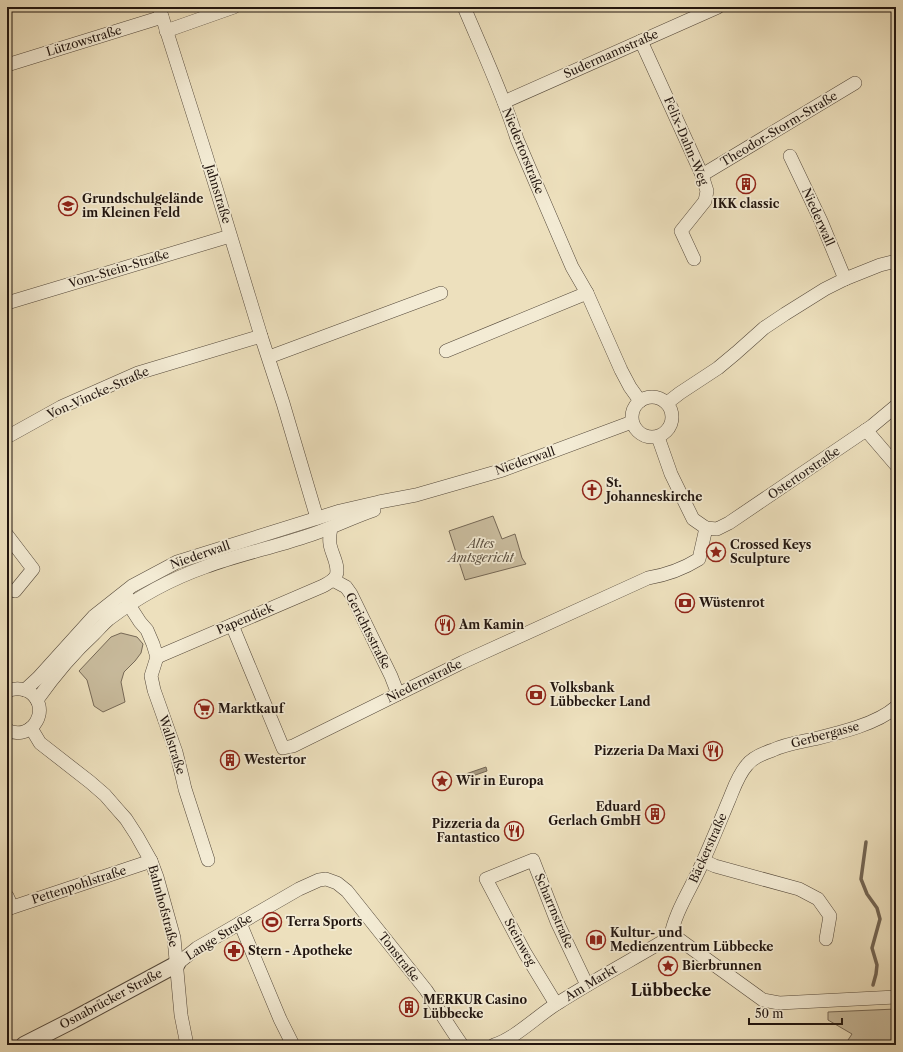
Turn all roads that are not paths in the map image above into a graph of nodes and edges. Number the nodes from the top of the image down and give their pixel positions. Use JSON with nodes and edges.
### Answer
{"nodes":[{"id":1,"x":234,"y":7,"type":"edge"},
{"id":2,"x":464,"y":7,"type":"edge"},
{"id":3,"x":718,"y":7,"type":"edge"},
{"id":4,"x":160,"y":12,"type":"edge"},
{"id":5,"x":166,"y":32,"type":"junction"},
{"id":6,"x":641,"y":41,"type":"junction"},
{"id":7,"x":7,"y":65,"type":"edge"},
{"id":8,"x":855,"y":83,"type":"dead end"},
{"id":9,"x":504,"y":102,"type":"junction"},
{"id":10,"x":790,"y":156,"type":"dead end"},
{"id":11,"x":702,"y":175,"type":"junction"},
{"id":12,"x":230,"y":236,"type":"junction"},
{"id":13,"x":694,"y":259,"type":"dead end"},
{"id":14,"x":896,"y":262,"type":"edge"},
{"id":15,"x":845,"y":279,"type":"junction"},
{"id":16,"x":441,"y":293,"type":"dead end"},
{"id":17,"x":587,"y":294,"type":"junction"},
{"id":18,"x":7,"y":303,"type":"edge"},
{"id":19,"x":261,"y":336,"type":"junction"},
{"id":20,"x":446,"y":351,"type":"dead end"},
{"id":21,"x":269,"y":357,"type":"junction"},
{"id":22,"x":640,"y":401,"type":"junction"},
{"id":23,"x":667,"y":403,"type":"junction"},
{"id":24,"x":896,"y":406,"type":"edge"},
{"id":25,"x":632,"y":422,"type":"junction"},
{"id":26,"x":866,"y":430,"type":"junction"},
{"id":27,"x":7,"y":437,"type":"edge"},
{"id":28,"x":658,"y":437,"type":"junction"},
{"id":29,"x":896,"y":465,"type":"edge"},
{"id":30,"x":416,"y":495,"type":"junction"},
{"id":31,"x":317,"y":518,"type":"junction"},
{"id":32,"x":331,"y":528,"type":"junction"},
{"id":33,"x":706,"y":528,"type":"junction"},
{"id":34,"x":7,"y":535,"type":"edge"},
{"id":35,"x":333,"y":580,"type":"junction"},
{"id":36,"x":125,"y":590,"type":"junction"},
{"id":37,"x":15,"y":591,"type":"dead end"},
{"id":38,"x":130,"y":604,"type":"junction"},
{"id":39,"x":232,"y":625,"type":"junction"},
{"id":40,"x":157,"y":657,"type":"junction"},
{"id":41,"x":25,"y":690,"type":"junction"},
{"id":42,"x":7,"y":691,"type":"edge"},
{"id":43,"x":398,"y":694,"type":"junction"},
{"id":44,"x":37,"y":700,"type":"junction"},
{"id":45,"x":896,"y":708,"type":"edge"},
{"id":46,"x":31,"y":728,"type":"junction"},
{"id":47,"x":7,"y":730,"type":"edge"},
{"id":48,"x":753,"y":759,"type":"joint"},
{"id":49,"x":208,"y":860,"type":"dead end"},
{"id":50,"x":151,"y":861,"type":"junction"},
{"id":51,"x":704,"y":861,"type":"junction"},
{"id":52,"x":326,"y":879,"type":"joint"},
{"id":53,"x":486,"y":879,"type":"joint"},
{"id":54,"x":9,"y":904,"type":"edge"},
{"id":55,"x":240,"y":923,"type":"junction"},
{"id":56,"x":670,"y":939,"type":"junction"},
{"id":57,"x":826,"y":939,"type":"dead end"},
{"id":58,"x":177,"y":964,"type":"junction"},
{"id":59,"x":587,"y":985,"type":"junction"},
{"id":60,"x":896,"y":997,"type":"edge"},
{"id":61,"x":556,"y":1004,"type":"junction"},
{"id":62,"x":512,"y":1041,"type":"edge"},
{"id":63,"x":24,"y":1045,"type":"edge"},
{"id":64,"x":187,"y":1045,"type":"edge"},
{"id":65,"x":293,"y":1045,"type":"edge"},
{"id":66,"x":462,"y":1045,"type":"edge"},
{"id":67,"x":494,"y":1045,"type":"edge"}],
"edges":[{"from":1,"to":5,"type":"street"},
{"from":2,"to":9,"type":"street","name":"Niedertorstraße"},
{"from":3,"to":6,"type":"street","name":"Sudermannstraße"},
{"from":4,"to":5,"type":"street","name":"Jahnstraße"},
{"from":4,"to":7,"type":"street","name":"Lützowstraße"},
{"from":5,"to":12,"type":"street","name":"Jahnstraße"},
{"from":6,"to":9,"type":"street","name":"Sudermannstraße"},
{"from":6,"to":11,"type":"street","name":"Felix-Dahn-Weg"},
{"from":8,"to":11,"type":"street","name":"Theodor-Storm-Straße"},
{"from":9,"to":17,"type":"street","name":"Niedertorstraße"},
{"from":10,"to":15,"type":"street","name":"Niederwall"},
{"from":11,"to":13,"type":"street","name":"Felix-Dahn-Weg"},
{"from":12,"to":18,"type":"street","name":"Vom-Stein-Straße"},
{"from":12,"to":19,"type":"street","name":"Jahnstraße"},
{"from":14,"to":15,"type":"street"},
{"from":15,"to":23,"type":"street"},
{"from":16,"to":21,"type":"street"},
{"from":17,"to":20,"type":"street"},
{"from":17,"to":22,"type":"street","name":"Niedertorstraße"},
{"from":19,"to":21,"type":"street","name":"Jahnstraße"},
{"from":19,"to":27,"type":"street","name":"Von-Vincke-Straße"},
{"from":21,"to":31,"type":"street","name":"Jahnstraße"},
{"from":22,"to":23,"type":"street"},
{"from":22,"to":25,"type":"street"},
{"from":23,"to":28,"type":"street"},
{"from":24,"to":26,"type":"street","name":"Ostertorstraße"},
{"from":25,"to":28,"type":"street"},
{"from":25,"to":30,"type":"street","name":"Niederwall"},
{"from":26,"to":29,"type":"street"},
{"from":26,"to":33,"type":"street","name":"Ostertorstraße"},
{"from":28,"to":33,"type":"street"},
{"from":30,"to":31,"type":"street","name":"Niederwall"},
{"from":30,"to":32,"type":"street","name":"Niederwall"},
{"from":31,"to":36,"type":"street","name":"Niederwall"},
{"from":32,"to":35,"type":"street"},
{"from":32,"to":38,"type":"street","name":"Niederwall"},
{"from":33,"to":43,"type":"street","name":"Niedernstraße"},
{"from":34,"to":37,"type":"street"},
{"from":35,"to":39,"type":"street","name":"Papendiek"},
{"from":35,"to":43,"type":"street","name":"Gerichtsstraße"},
{"from":36,"to":38,"type":"street"},
{"from":36,"to":41,"type":"street","name":"Niederwall"},
{"from":38,"to":40,"type":"street"},
{"from":38,"to":44,"type":"street","name":"Niederwall"},
{"from":39,"to":40,"type":"street","name":"Papendiek"},
{"from":39,"to":43,"type":"street","name":"Niedernstraße"},
{"from":40,"to":49,"type":"street","name":"Wallstraße"},
{"from":41,"to":42,"type":"street"},
{"from":41,"to":44,"type":"street"},
{"from":44,"to":46,"type":"street"},
{"from":45,"to":48,"type":"street","name":"Gerbergasse"},
{"from":46,"to":47,"type":"street"},
{"from":46,"to":50,"type":"street","name":"Bahnhofstraße"},
{"from":48,"to":51,"type":"street","name":"Bäckerstraße"},
{"from":50,"to":54,"type":"street","name":"Pettenpohlstraße"},
{"from":50,"to":58,"type":"street","name":"Bahnhofstraße"},
{"from":51,"to":56,"type":"street","name":"Bäckerstraße"},
{"from":51,"to":57,"type":"street"},
{"from":52,"to":55,"type":"street","name":"Lange Straße"},
{"from":52,"to":66,"type":"street","name":"Tonstraße"},
{"from":53,"to":59,"type":"street","name":"Scharrnstraße"},
{"from":53,"to":61,"type":"street","name":"Steinweg"},
{"from":55,"to":58,"type":"street","name":"Lange Straße"},
{"from":55,"to":65,"type":"street"},
{"from":56,"to":59,"type":"street","name":"Am Markt"},
{"from":56,"to":60,"type":"street"},
{"from":58,"to":63,"type":"street","name":"Osnabrücker Straße"},
{"from":58,"to":64,"type":"street","name":"Bahnhofstraße"},
{"from":59,"to":61,"type":"street","name":"Am Markt"},
{"from":61,"to":62,"type":"street","name":"Am Markt"},
{"from":62,"to":67,"type":"street","name":"Am Markt"}]}
